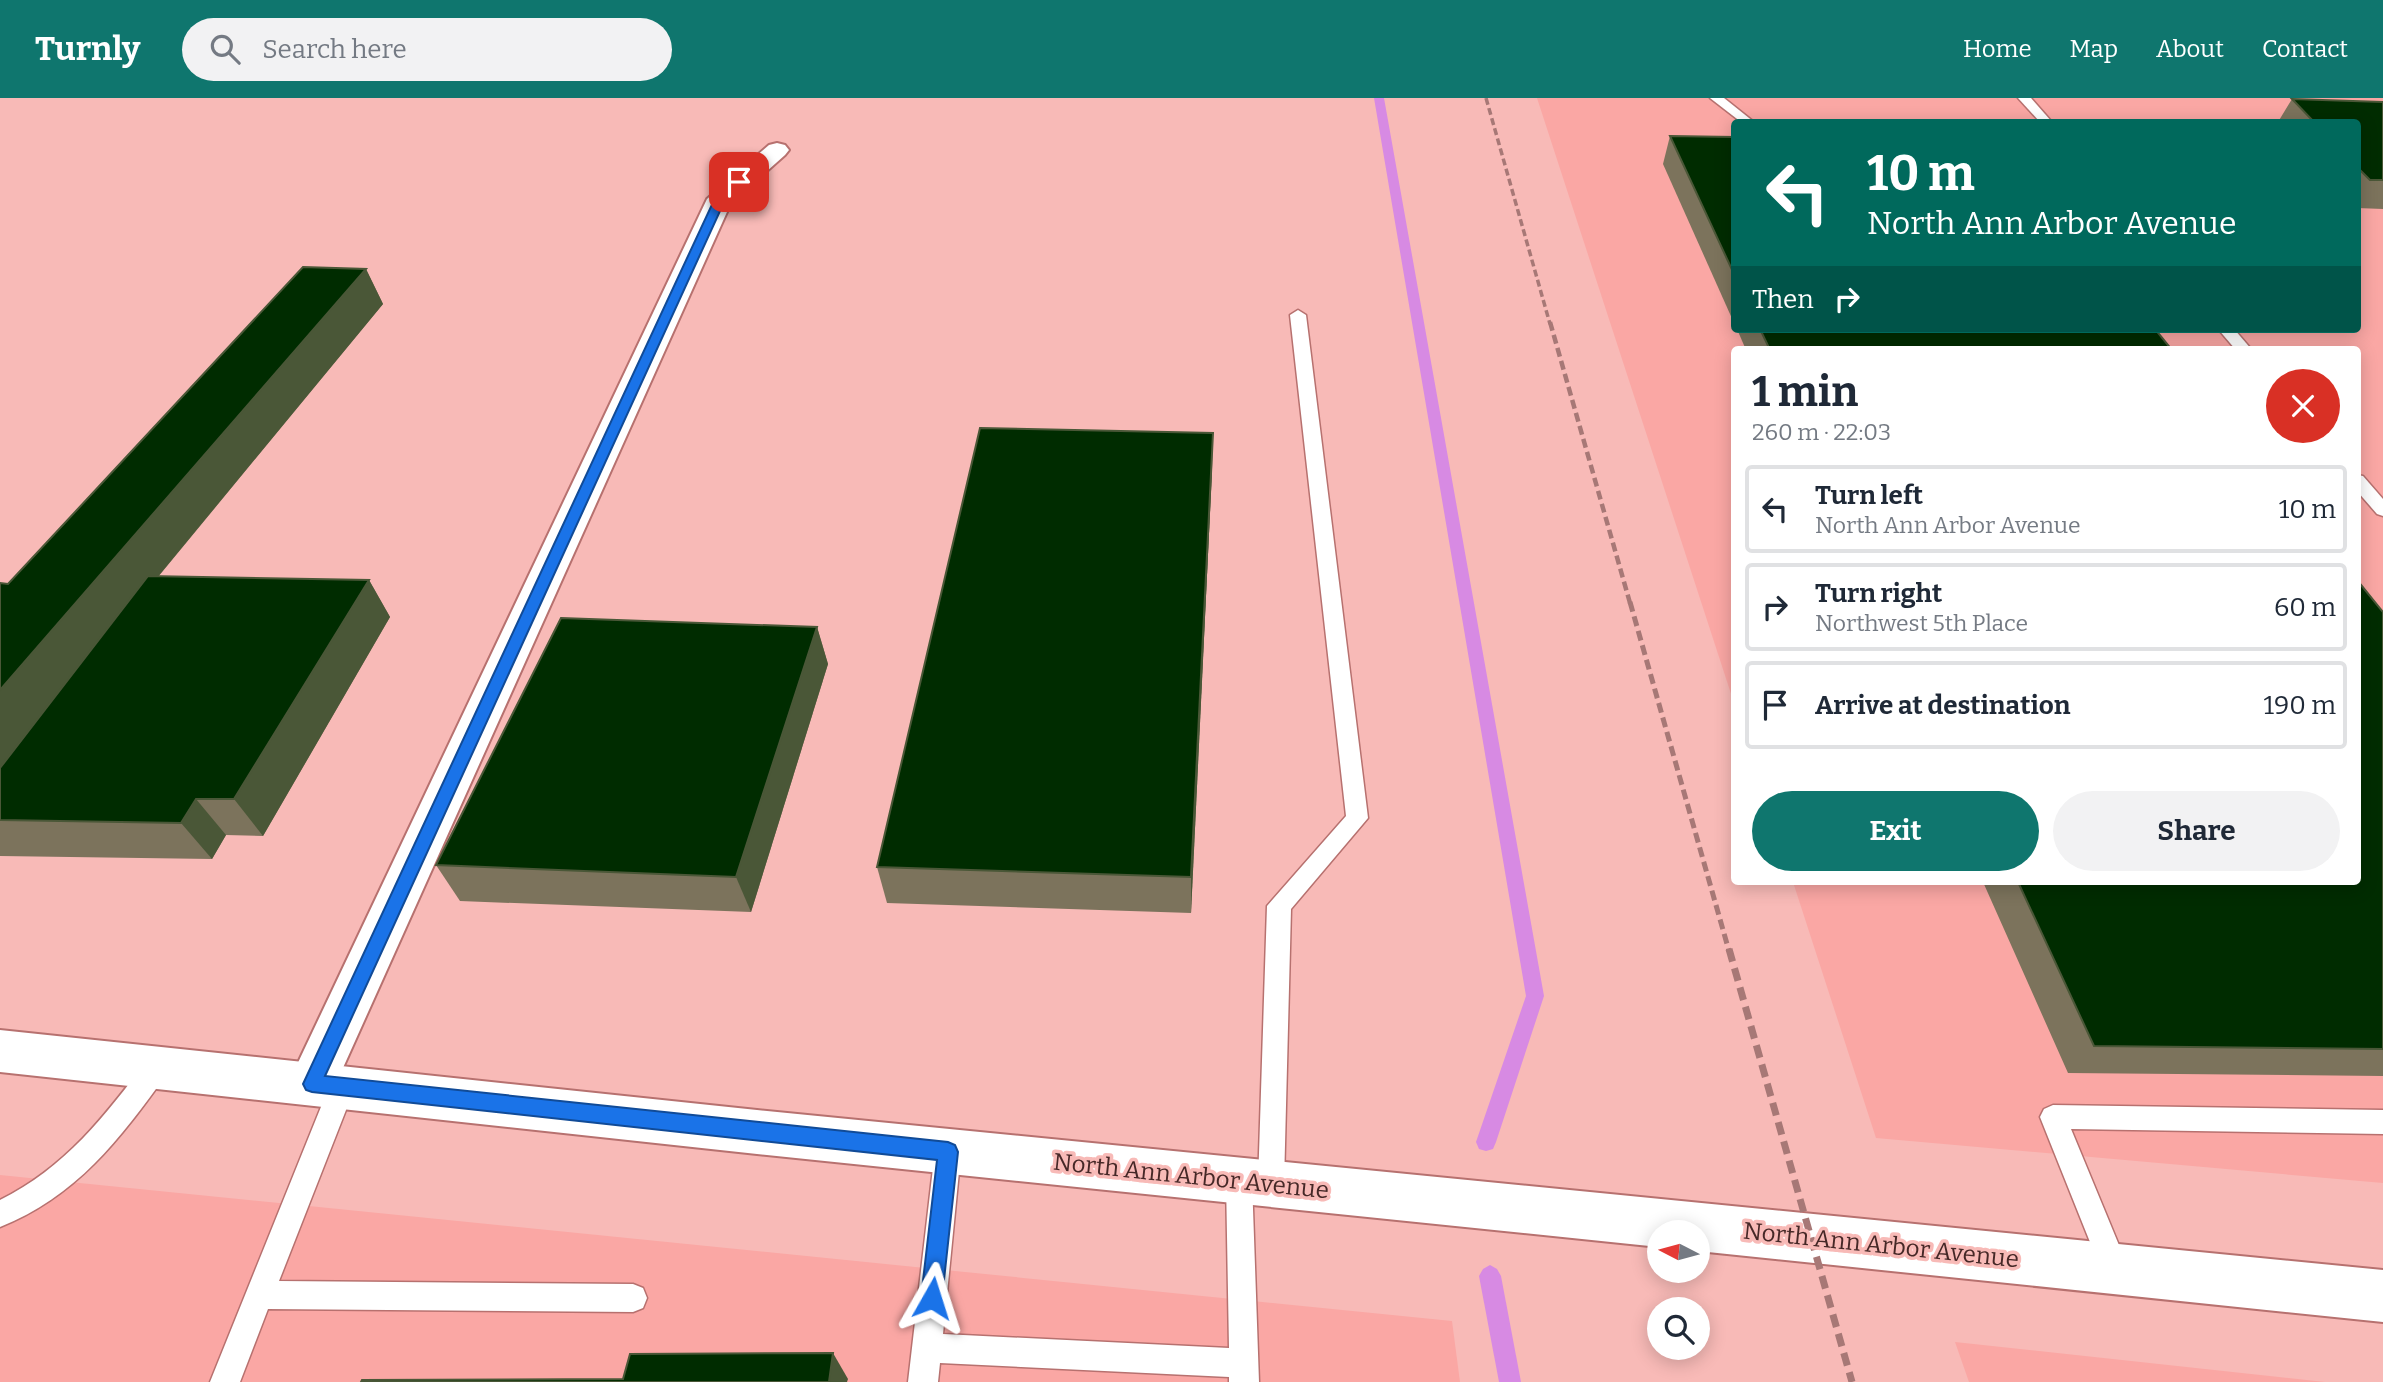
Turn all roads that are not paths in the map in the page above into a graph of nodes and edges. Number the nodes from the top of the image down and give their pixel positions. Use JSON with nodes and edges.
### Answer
{"nodes":[{"id":1,"x":1716,"y":98,"type":"edge"},
{"id":2,"x":2024,"y":98,"type":"edge"},
{"id":3,"x":1744,"y":119,"type":"edge"},
{"id":4,"x":2043,"y":119,"type":"edge"},
{"id":5,"x":777,"y":150,"type":"dead end"},
{"id":6,"x":1298,"y":315,"type":"dead end"},
{"id":7,"x":2361,"y":485,"type":"edge"},
{"id":8,"x":2383,"y":510,"type":"edge"},
{"id":9,"x":0,"y":1051,"type":"edge"},
{"id":10,"x":158,"y":1067,"type":"junction"},
{"id":11,"x":327,"y":1085,"type":"junction"},
{"id":12,"x":2383,"y":1122,"type":"edge"},
{"id":13,"x":948,"y":1152,"type":"junction"},
{"id":14,"x":1255,"y":1182,"type":"junction"},
{"id":15,"x":0,"y":1214,"type":"edge"},
{"id":16,"x":2115,"y":1269,"type":"junction"},
{"id":17,"x":260,"y":1295,"type":"junction"},
{"id":18,"x":2383,"y":1296,"type":"edge"},
{"id":19,"x":633,"y":1298,"type":"dead end"},
{"id":20,"x":926,"y":1348,"type":"junction"},
{"id":21,"x":1244,"y":1372,"type":"edge"},
{"id":22,"x":225,"y":1382,"type":"edge"},
{"id":23,"x":923,"y":1382,"type":"edge"}],
"edges":[{"from":1,"to":3,"type":"lane"},
{"from":2,"to":4,"type":"lane"},
{"from":5,"to":11,"type":"street"},
{"from":6,"to":14,"type":"lane"},
{"from":7,"to":8,"type":"lane"},
{"from":9,"to":10,"type":"street","name":"North Ann Arbor Avenue"},
{"from":10,"to":11,"type":"street","name":"North Ann Arbor Avenue"},
{"from":10,"to":15,"type":"lane"},
{"from":11,"to":13,"type":"street","name":"North Ann Arbor Avenue"},
{"from":11,"to":17,"type":"lane"},
{"from":12,"to":16,"type":"lane"},
{"from":13,"to":14,"type":"street","name":"North Ann Arbor Avenue"},
{"from":13,"to":20,"type":"lane"},
{"from":14,"to":16,"type":"street","name":"North Ann Arbor Avenue"},
{"from":14,"to":21,"type":"lane"},
{"from":16,"to":18,"type":"street","name":"North Ann Arbor Avenue"},
{"from":17,"to":19,"type":"lane"},
{"from":17,"to":22,"type":"lane"},
{"from":20,"to":21,"type":"lane"},
{"from":20,"to":23,"type":"lane"}]}
